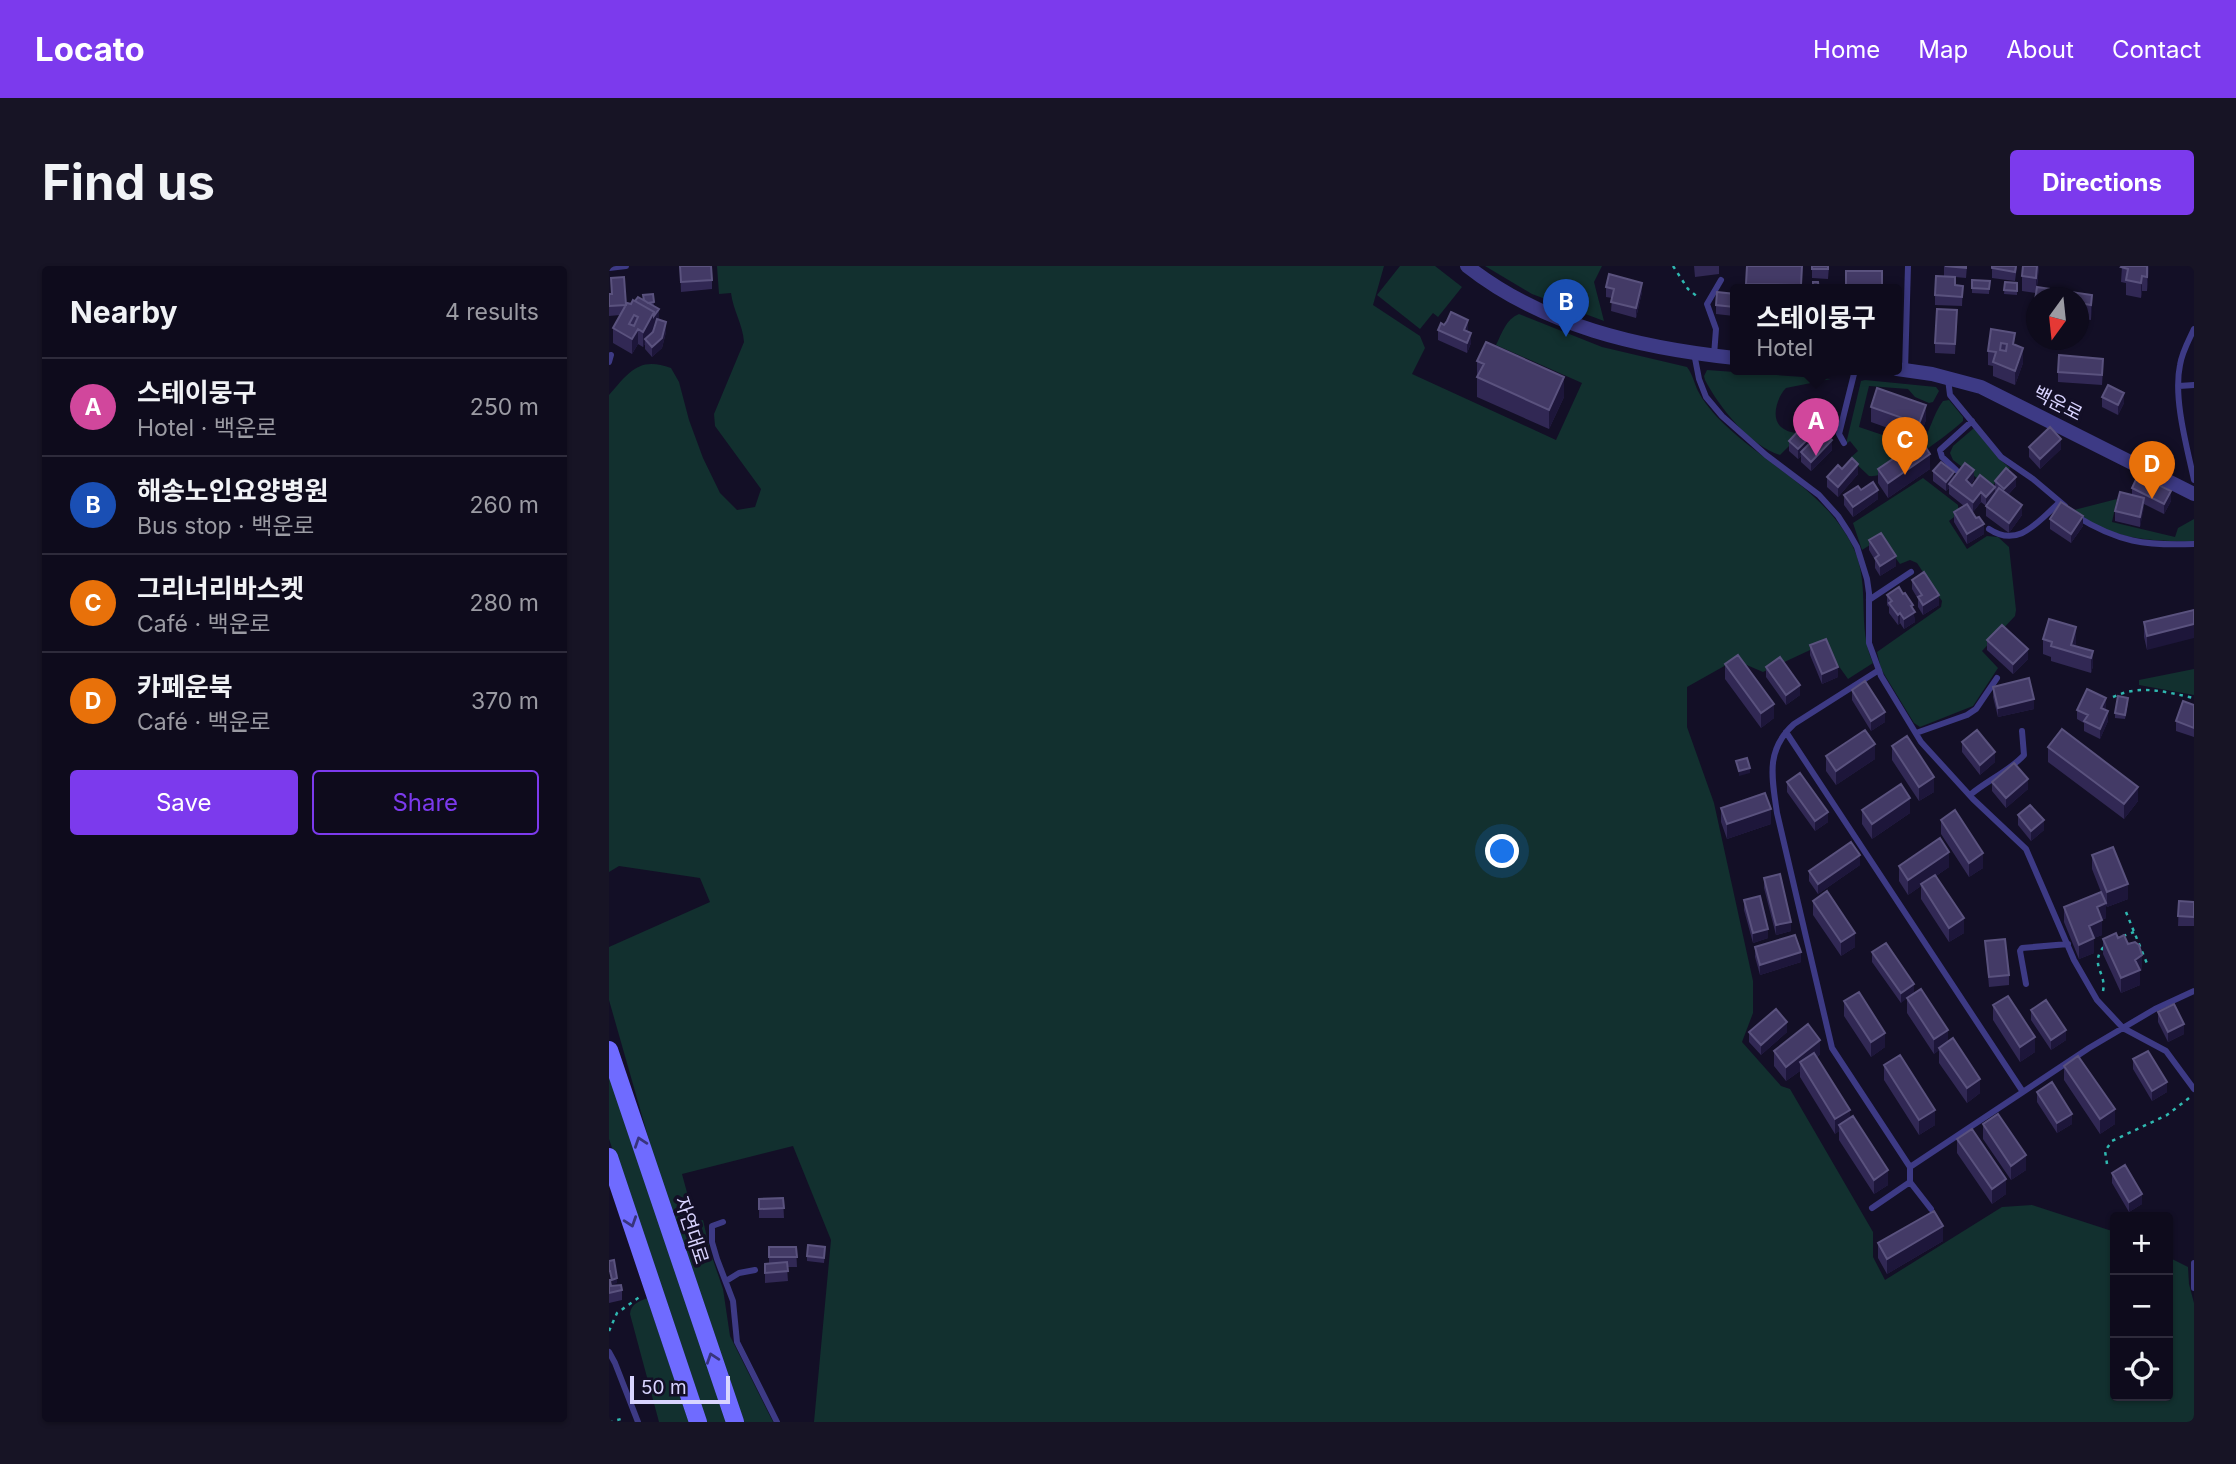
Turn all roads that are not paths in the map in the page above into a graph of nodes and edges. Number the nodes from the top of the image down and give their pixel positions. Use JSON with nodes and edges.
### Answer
{"nodes":[{"id":1,"x":626,"y":266,"type":"edge"},
{"id":2,"x":1467,"y":266,"type":"edge"},
{"id":3,"x":1908,"y":266,"type":"edge"},
{"id":4,"x":609,"y":268,"type":"edge"},
{"id":5,"x":1721,"y":280,"type":"dead end"},
{"id":6,"x":2194,"y":329,"type":"edge"},
{"id":7,"x":1694,"y":353,"type":"junction"},
{"id":8,"x":1714,"y":355,"type":"junction"},
{"id":9,"x":1902,"y":355,"type":"edge"},
{"id":10,"x":1730,"y":357,"type":"edge"},
{"id":11,"x":1902,"y":370,"type":"edge"},
{"id":12,"x":1854,"y":375,"type":"edge"},
{"id":13,"x":1948,"y":378,"type":"junction"},
{"id":14,"x":2194,"y":385,"type":"edge"},
{"id":15,"x":2179,"y":386,"type":"junction"},
{"id":16,"x":1972,"y":421,"type":"junction"},
{"id":17,"x":1844,"y":443,"type":"dead end"},
{"id":18,"x":1956,"y":470,"type":"edge"},
{"id":19,"x":2194,"y":480,"type":"edge"},
{"id":20,"x":2194,"y":494,"type":"edge"},
{"id":21,"x":2060,"y":502,"type":"junction"},
{"id":22,"x":1989,"y":529,"type":"dead end"},
{"id":23,"x":2194,"y":544,"type":"edge"},
{"id":24,"x":1911,"y":572,"type":"dead end"},
{"id":25,"x":1869,"y":600,"type":"junction"},
{"id":26,"x":1879,"y":670,"type":"junction"},
{"id":27,"x":1997,"y":678,"type":"dead end"},
{"id":28,"x":2022,"y":731,"type":"dead end"},
{"id":29,"x":1786,"y":732,"type":"junction"},
{"id":30,"x":1916,"y":733,"type":"junction"},
{"id":31,"x":1970,"y":795,"type":"junction"},
{"id":32,"x":2068,"y":944,"type":"junction"},
{"id":33,"x":2026,"y":985,"type":"dead end"},
{"id":34,"x":2194,"y":990,"type":"edge"},
{"id":35,"x":2123,"y":1028,"type":"junction"},
{"id":36,"x":609,"y":1050,"type":"edge"},
{"id":37,"x":2194,"y":1091,"type":"edge"},
{"id":38,"x":2023,"y":1092,"type":"junction"},
{"id":39,"x":609,"y":1157,"type":"edge"},
{"id":40,"x":1910,"y":1167,"type":"junction"},
{"id":41,"x":1910,"y":1182,"type":"junction"},
{"id":42,"x":1872,"y":1208,"type":"dead end"},
{"id":43,"x":1931,"y":1209,"type":"edge"},
{"id":44,"x":723,"y":1222,"type":"dead end"},
{"id":45,"x":2194,"y":1263,"type":"edge"},
{"id":46,"x":755,"y":1270,"type":"dead end"},
{"id":47,"x":726,"y":1281,"type":"junction"},
{"id":48,"x":2194,"y":1288,"type":"edge"},
{"id":49,"x":609,"y":1352,"type":"edge"},
{"id":50,"x":636,"y":1419,"type":"edge"},
{"id":51,"x":698,"y":1422,"type":"edge"},
{"id":52,"x":735,"y":1422,"type":"edge"},
{"id":53,"x":777,"y":1422,"type":"edge"}],
"edges":[{"from":1,"to":4,"type":"lane"},
{"from":2,"to":7,"type":"street"},
{"from":3,"to":9,"type":"lane"},
{"from":5,"to":8,"type":"lane"},
{"from":6,"to":15,"type":"lane"},
{"from":7,"to":8,"type":"street"},
{"from":7,"to":25,"type":"lane"},
{"from":8,"to":10,"type":"street"},
{"from":11,"to":13,"type":"street","name":"백운로"},
{"from":12,"to":17,"type":"lane"},
{"from":13,"to":16,"type":"lane"},
{"from":13,"to":20,"type":"street","name":"백운로"},
{"from":14,"to":15,"type":"lane"},
{"from":15,"to":19,"type":"lane"},
{"from":16,"to":18,"type":"lane"},
{"from":16,"to":21,"type":"lane"},
{"from":21,"to":22,"type":"lane"},
{"from":21,"to":23,"type":"lane"},
{"from":24,"to":25,"type":"lane"},
{"from":25,"to":26,"type":"lane"},
{"from":26,"to":29,"type":"lane"},
{"from":26,"to":30,"type":"lane"},
{"from":27,"to":30,"type":"lane"},
{"from":28,"to":31,"type":"lane"},
{"from":29,"to":38,"type":"lane"},
{"from":29,"to":40,"type":"lane"},
{"from":30,"to":31,"type":"lane"},
{"from":31,"to":32,"type":"lane"},
{"from":32,"to":33,"type":"lane"},
{"from":32,"to":35,"type":"lane"},
{"from":34,"to":35,"type":"lane"},
{"from":35,"to":37,"type":"lane"},
{"from":35,"to":38,"type":"lane"},
{"from":52,"to":36,"type":"main road","name":"자연대로","one_way":true},
{"from":38,"to":40,"type":"lane"},
{"from":39,"to":51,"type":"main road","one_way":true},
{"from":40,"to":41,"type":"lane"},
{"from":41,"to":42,"type":"lane"},
{"from":41,"to":43,"type":"lane"},
{"from":44,"to":47,"type":"lane"},
{"from":45,"to":48,"type":"lane"},
{"from":46,"to":47,"type":"lane"},
{"from":47,"to":53,"type":"lane"},
{"from":49,"to":50,"type":"lane"}]}
